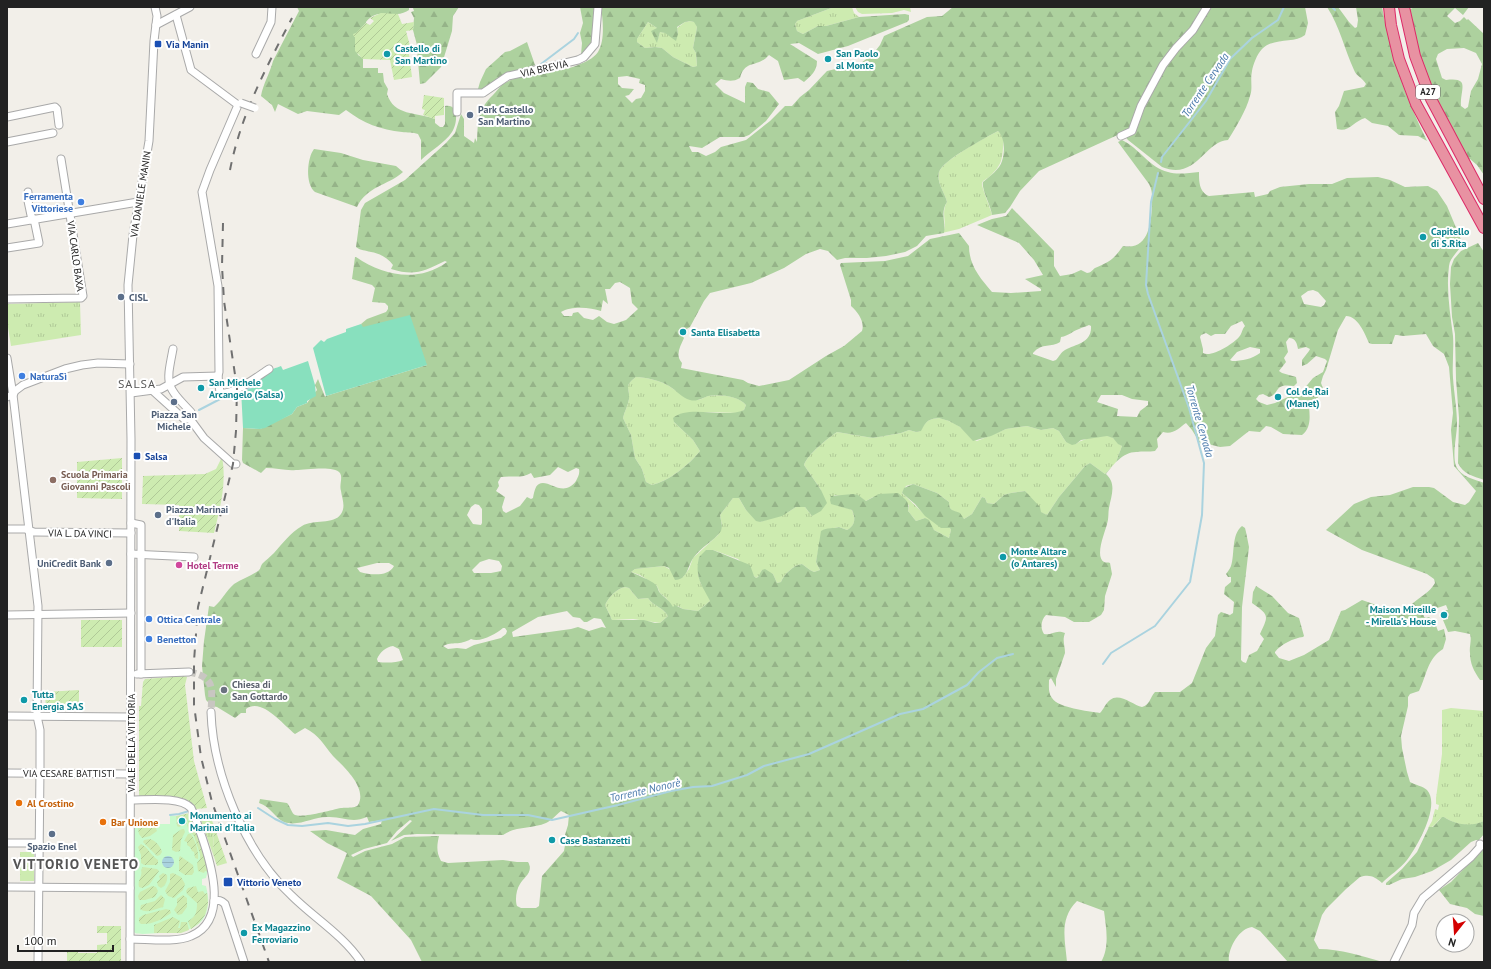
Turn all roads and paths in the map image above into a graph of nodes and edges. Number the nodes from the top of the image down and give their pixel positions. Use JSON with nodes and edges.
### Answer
{"nodes":[{"id":1,"x":155,"y":7,"type":"edge"},
{"id":2,"x":190,"y":7,"type":"edge"},
{"id":3,"x":272,"y":7,"type":"edge"},
{"id":4,"x":598,"y":7,"type":"edge"},
{"id":5,"x":1207,"y":7,"type":"edge"},
{"id":6,"x":1388,"y":7,"type":"edge"},
{"id":7,"x":1404,"y":7,"type":"edge"},
{"id":8,"x":176,"y":15,"type":"junction"},
{"id":9,"x":156,"y":26,"type":"junction"},
{"id":10,"x":256,"y":54,"type":"dead end"},
{"id":11,"x":223,"y":94,"type":"junction"},
{"id":12,"x":256,"y":109,"type":"dead end"},
{"id":13,"x":457,"y":112,"type":"dead end"},
{"id":14,"x":7,"y":117,"type":"edge"},
{"id":15,"x":59,"y":125,"type":"dead end"},
{"id":16,"x":53,"y":133,"type":"dead end"},
{"id":17,"x":1121,"y":136,"type":"dead end"},
{"id":18,"x":7,"y":142,"type":"edge"},
{"id":19,"x":61,"y":159,"type":"dead end"},
{"id":20,"x":28,"y":192,"type":"dead end"},
{"id":21,"x":1484,"y":199,"type":"edge"},
{"id":22,"x":138,"y":202,"type":"junction"},
{"id":23,"x":70,"y":213,"type":"junction"},
{"id":24,"x":33,"y":219,"type":"junction"},
{"id":25,"x":7,"y":224,"type":"edge"},
{"id":26,"x":1484,"y":228,"type":"edge"},
{"id":27,"x":7,"y":248,"type":"edge"},
{"id":28,"x":7,"y":299,"type":"edge"},
{"id":29,"x":173,"y":349,"type":"dead end"},
{"id":30,"x":7,"y":358,"type":"edge"},
{"id":31,"x":130,"y":364,"type":"junction"},
{"id":32,"x":269,"y":369,"type":"dead end"},
{"id":33,"x":218,"y":376,"type":"junction"},
{"id":34,"x":169,"y":386,"type":"junction"},
{"id":35,"x":152,"y":391,"type":"junction"},
{"id":36,"x":131,"y":393,"type":"junction"},
{"id":37,"x":10,"y":396,"type":"edge"},
{"id":38,"x":190,"y":419,"type":"junction"},
{"id":39,"x":236,"y":464,"type":"dead end"},
{"id":40,"x":131,"y":523,"type":"junction"},
{"id":41,"x":7,"y":529,"type":"edge"},
{"id":42,"x":30,"y":531,"type":"junction"},
{"id":43,"x":131,"y":533,"type":"junction"},
{"id":44,"x":131,"y":554,"type":"junction"},
{"id":45,"x":141,"y":556,"type":"junction"},
{"id":46,"x":194,"y":557,"type":"dead end"},
{"id":47,"x":131,"y":613,"type":"junction"},
{"id":48,"x":38,"y":614,"type":"junction"},
{"id":49,"x":7,"y":615,"type":"edge"},
{"id":50,"x":189,"y":672,"type":"tunnel mouth"},
{"id":51,"x":131,"y":674,"type":"junction"},
{"id":52,"x":142,"y":674,"type":"junction"},
{"id":53,"x":211,"y":712,"type":"tunnel mouth"},
{"id":54,"x":7,"y":716,"type":"edge"},
{"id":55,"x":37,"y":716,"type":"junction"},
{"id":56,"x":131,"y":717,"type":"junction"},
{"id":57,"x":7,"y":773,"type":"edge"},
{"id":58,"x":40,"y":774,"type":"junction"},
{"id":59,"x":130,"y":774,"type":"junction"},
{"id":60,"x":131,"y":800,"type":"junction"},
{"id":61,"x":7,"y":843,"type":"edge"},
{"id":62,"x":39,"y":843,"type":"junction"},
{"id":63,"x":1480,"y":844,"type":"dead end"},
{"id":64,"x":7,"y":887,"type":"edge"},
{"id":65,"x":39,"y":888,"type":"junction"},
{"id":66,"x":130,"y":888,"type":"junction"},
{"id":67,"x":214,"y":902,"type":"junction"},
{"id":68,"x":130,"y":939,"type":"junction"},
{"id":69,"x":38,"y":962,"type":"edge"},
{"id":70,"x":130,"y":962,"type":"edge"},
{"id":71,"x":244,"y":962,"type":"edge"},
{"id":72,"x":361,"y":962,"type":"edge"},
{"id":73,"x":1394,"y":962,"type":"edge"}],
"edges":[{"from":1,"to":9,"type":"street","name":"VIA DANIELE MANIN"},
{"from":2,"to":8,"type":"street"},
{"from":3,"to":10,"type":"street"},
{"from":4,"to":13,"type":"street","name":"VIA BREVIA"},
{"from":5,"to":17,"type":"street"},
{"from":6,"to":26,"type":"highway","number":"A27"},
{"from":7,"to":21,"type":"highway","number":"A27"},
{"from":8,"to":9,"type":"street"},
{"from":8,"to":11,"type":"street"},
{"from":9,"to":22,"type":"street","name":"VIA DANIELE MANIN"},
{"from":11,"to":12,"type":"street","bridge":true},
{"from":11,"to":33,"type":"street"},
{"from":14,"to":15,"type":"street"},
{"from":16,"to":18,"type":"street"},
{"from":19,"to":23,"type":"street","name":"VIA CARLO BAXA"},
{"from":20,"to":24,"type":"street"},
{"from":22,"to":23,"type":"street"},
{"from":22,"to":31,"type":"street","name":"VIA DANIELE MANIN"},
{"from":23,"to":24,"type":"street"},
{"from":23,"to":28,"type":"street","name":"VIA CARLO BAXA"},
{"from":24,"to":25,"type":"street"},
{"from":24,"to":27,"type":"street"},
{"from":29,"to":34,"type":"street"},
{"from":30,"to":37,"type":"street"},
{"from":31,"to":36,"type":"street","name":"VIALE DELLA VITTORIA"},
{"from":31,"to":37,"type":"street"},
{"from":32,"to":33,"type":"street"},
{"from":33,"to":34,"type":"street"},
{"from":34,"to":35,"type":"street"},
{"from":34,"to":38,"type":"street"},
{"from":35,"to":36,"type":"street"},
{"from":35,"to":38,"type":"street"},
{"from":36,"to":40,"type":"street","name":"VIALE DELLA VITTORIA"},
{"from":37,"to":42,"type":"street"},
{"from":38,"to":39,"type":"street"},
{"from":40,"to":43,"type":"street","name":"VIALE DELLA VITTORIA"},
{"from":40,"to":45,"type":"street"},
{"from":41,"to":42,"type":"street","name":"VIA L. DA VINCI"},
{"from":42,"to":43,"type":"street","name":"VIA L. DA VINCI"},
{"from":42,"to":48,"type":"street"},
{"from":43,"to":44,"type":"street","name":"VIALE DELLA VITTORIA"},
{"from":44,"to":45,"type":"street"},
{"from":44,"to":47,"type":"street","name":"VIALE DELLA VITTORIA"},
{"from":45,"to":46,"type":"street"},
{"from":45,"to":52,"type":"street"},
{"from":47,"to":48,"type":"street"},
{"from":47,"to":51,"type":"street","name":"VIALE DELLA VITTORIA"},
{"from":48,"to":49,"type":"street"},
{"from":48,"to":55,"type":"street"},
{"from":50,"to":52,"type":"street"},
{"from":51,"to":52,"type":"street"},
{"from":51,"to":56,"type":"street","name":"VIALE DELLA VITTORIA"},
{"from":53,"to":72,"type":"street"},
{"from":54,"to":55,"type":"street"},
{"from":55,"to":56,"type":"street"},
{"from":55,"to":58,"type":"street"},
{"from":56,"to":59,"type":"street","name":"VIALE DELLA VITTORIA"},
{"from":57,"to":58,"type":"street","name":"VIA CESARE BATTISTI"},
{"from":58,"to":59,"type":"street","name":"VIA CESARE BATTISTI"},
{"from":58,"to":62,"type":"street"},
{"from":59,"to":60,"type":"street","name":"VIALE DELLA VITTORIA"},
{"from":60,"to":66,"type":"street","name":"VIALE DELLA VITTORIA"},
{"from":60,"to":67,"type":"street"},
{"from":61,"to":62,"type":"street"},
{"from":62,"to":65,"type":"street"},
{"from":63,"to":73,"type":"street"},
{"from":64,"to":65,"type":"street"},
{"from":65,"to":66,"type":"street"},
{"from":65,"to":69,"type":"street"},
{"from":66,"to":68,"type":"street","name":"VIALE DELLA VITTORIA"},
{"from":67,"to":68,"type":"street"},
{"from":67,"to":71,"type":"street"},
{"from":68,"to":70,"type":"street","name":"VIALE DELLA VITTORIA"}]}
